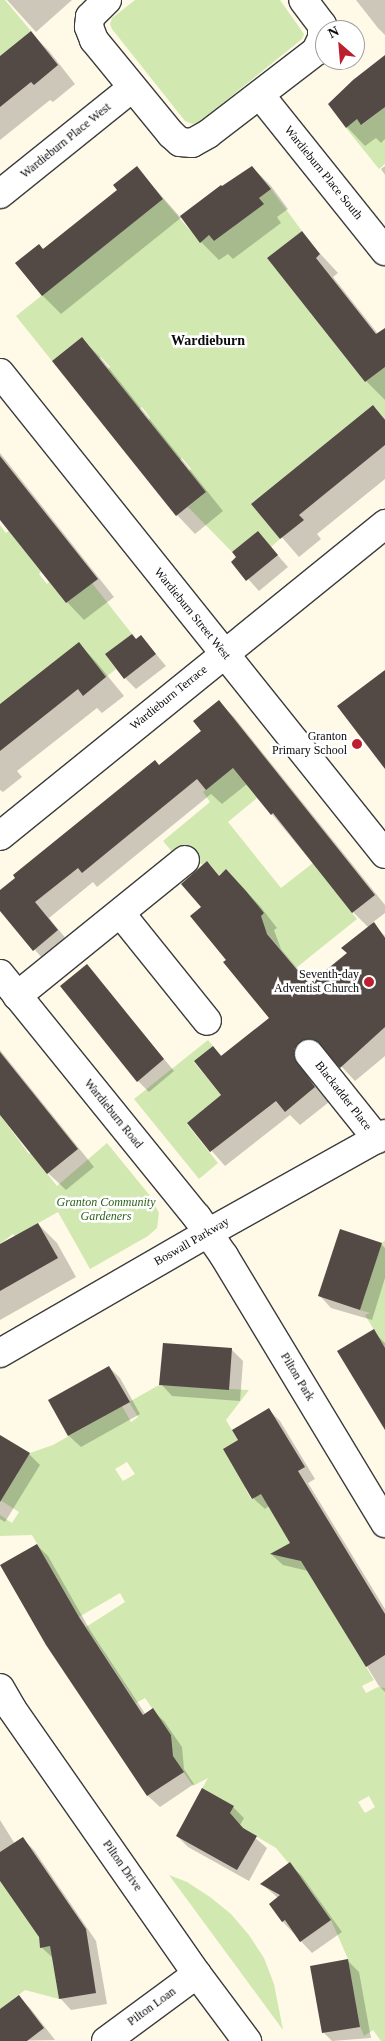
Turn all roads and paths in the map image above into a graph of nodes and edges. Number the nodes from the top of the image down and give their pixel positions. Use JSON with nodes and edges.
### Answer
{"nodes":[{"id":1,"x":107,"y":0,"type":"edge"},
{"id":2,"x":303,"y":0,"type":"edge"},
{"id":3,"x":132,"y":88,"type":"junction"},
{"id":4,"x":260,"y":95,"type":"junction"},
{"id":5,"x":0,"y":194,"type":"edge"},
{"id":6,"x":385,"y":251,"type":"edge"},
{"id":7,"x":0,"y":373,"type":"edge"},
{"id":8,"x":385,"y":524,"type":"edge"},
{"id":9,"x":223,"y":654,"type":"junction"},
{"id":10,"x":0,"y":836,"type":"edge"},
{"id":11,"x":385,"y":854,"type":"edge"},
{"id":12,"x":186,"y":860,"type":"dead end"},
{"id":13,"x":121,"y":914,"type":"junction"},
{"id":14,"x":0,"y":974,"type":"edge"},
{"id":15,"x":17,"y":996,"type":"junction"},
{"id":16,"x":207,"y":1021,"type":"dead end"},
{"id":17,"x":309,"y":1054,"type":"dead end"},
{"id":18,"x":381,"y":1137,"type":"edge"},
{"id":19,"x":208,"y":1233,"type":"junction"},
{"id":20,"x":0,"y":1353,"type":"edge"},
{"id":21,"x":385,"y":1523,"type":"edge"},
{"id":22,"x":0,"y":1688,"type":"edge"},
{"id":23,"x":197,"y":1974,"type":"junction"},
{"id":24,"x":106,"y":2041,"type":"edge"},
{"id":25,"x":247,"y":2041,"type":"edge"}],
"edges":[{"from":1,"to":3,"type":"street"},
{"from":2,"to":4,"type":"street"},
{"from":3,"to":4,"type":"street"},
{"from":3,"to":5,"type":"street","name":"Wardieburn Place West"},
{"from":4,"to":6,"type":"street","name":"Wardieburn Place South"},
{"from":7,"to":9,"type":"street","name":"Wardieburn Street West"},
{"from":8,"to":9,"type":"street","name":"Wardieburn Terrace"},
{"from":9,"to":10,"type":"street","name":"Wardieburn Terrace"},
{"from":9,"to":11,"type":"street","name":"Wardieburn Street West"},
{"from":12,"to":13,"type":"street"},
{"from":13,"to":15,"type":"street"},
{"from":13,"to":16,"type":"street"},
{"from":14,"to":15,"type":"street","name":"Wardieburn Road"},
{"from":15,"to":19,"type":"street","name":"Wardieburn Road"},
{"from":17,"to":18,"type":"street","name":"Blackadder Place"},
{"from":18,"to":19,"type":"street","name":"Boswall Parkway"},
{"from":19,"to":20,"type":"street","name":"Boswall Parkway"},
{"from":19,"to":21,"type":"street","name":"Pilton Park"},
{"from":22,"to":23,"type":"street","name":"Pilton Drive"},
{"from":23,"to":24,"type":"street","name":"Pilton Loan"},
{"from":23,"to":25,"type":"street","name":"Pilton Drive"}]}
